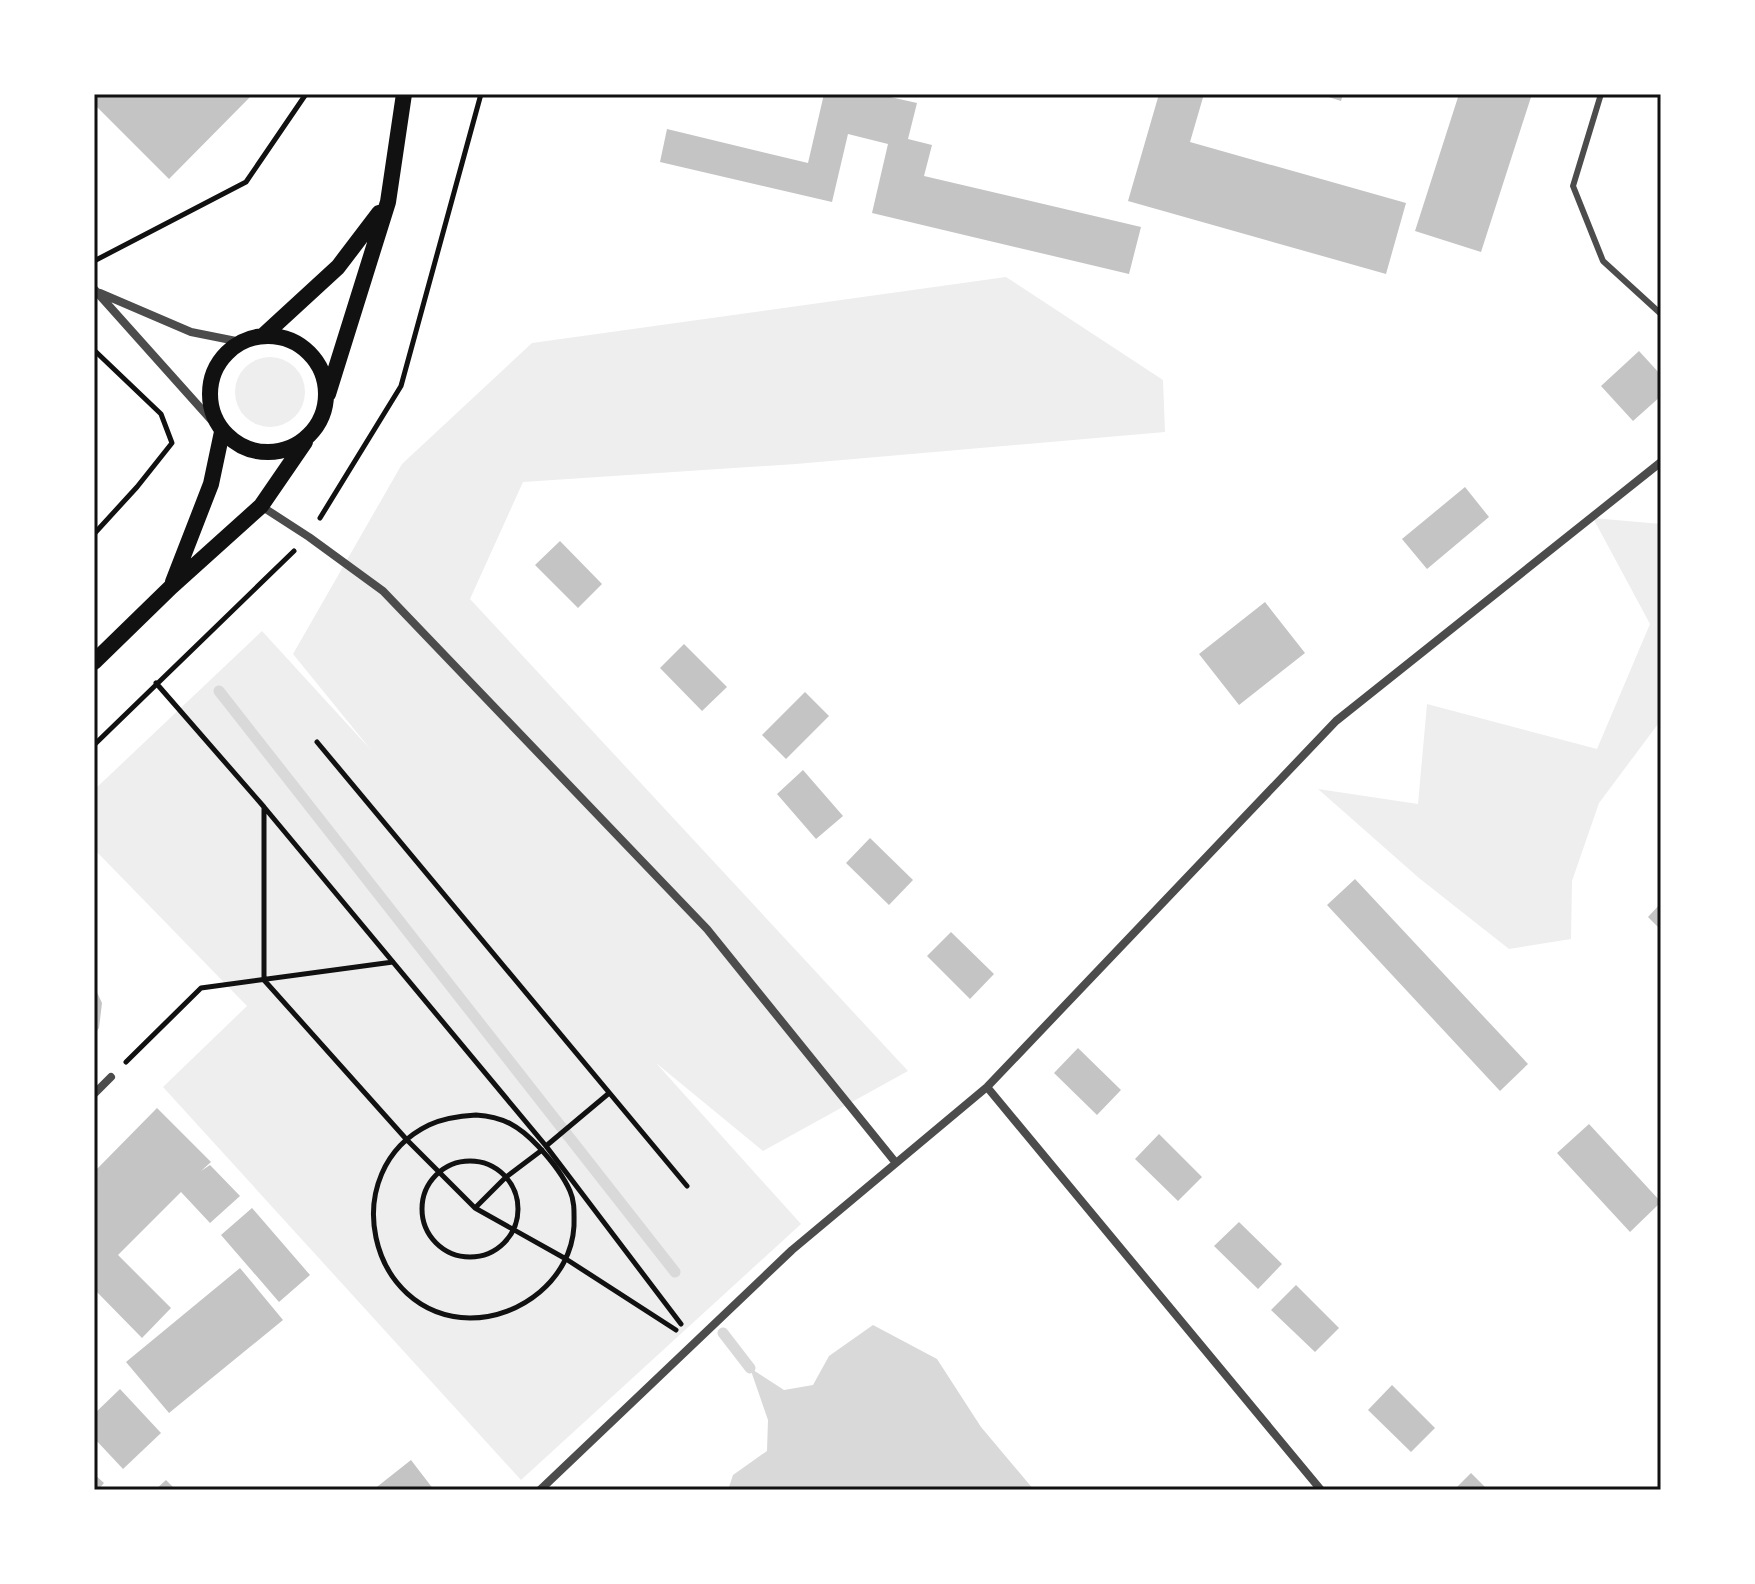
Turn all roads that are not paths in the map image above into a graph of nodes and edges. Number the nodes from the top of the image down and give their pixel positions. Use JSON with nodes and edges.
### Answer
{"nodes":[{"id":1,"x":404,"y":94,"type":"edge"},
{"id":2,"x":1601,"y":94,"type":"edge"},
{"id":3,"x":388,"y":202,"type":"junction"},
{"id":4,"x":95,"y":290,"type":"edge"},
{"id":5,"x":1661,"y":314,"type":"edge"},
{"id":6,"x":264,"y":335,"type":"junction"},
{"id":7,"x":241,"y":342,"type":"junction"},
{"id":8,"x":325,"y":403,"type":"junction"},
{"id":9,"x":222,"y":432,"type":"junction"},
{"id":10,"x":309,"y":437,"type":"junction"},
{"id":11,"x":1661,"y":462,"type":"edge"},
{"id":12,"x":261,"y":506,"type":"junction"},
{"id":13,"x":171,"y":587,"type":"junction"},
{"id":14,"x":94,"y":662,"type":"edge"},
{"id":15,"x":111,"y":1077,"type":"road end"},
{"id":16,"x":987,"y":1087,"type":"junction"},
{"id":17,"x":94,"y":1094,"type":"edge"},
{"id":18,"x":896,"y":1163,"type":"junction"},
{"id":19,"x":540,"y":1490,"type":"edge"},
{"id":20,"x":1321,"y":1490,"type":"edge"}],
"edges":[{"from":1,"to":3,"type":"main road"},
{"from":2,"to":5,"type":"lane"},
{"from":3,"to":6,"type":"main road"},
{"from":3,"to":8,"type":"main road"},
{"from":4,"to":7,"type":"street"},
{"from":4,"to":9,"type":"street"},
{"from":6,"to":7,"type":"main road"},
{"from":6,"to":8,"type":"main road"},
{"from":7,"to":9,"type":"main road"},
{"from":8,"to":10,"type":"main road"},
{"from":9,"to":10,"type":"main road"},
{"from":9,"to":13,"type":"main road"},
{"from":10,"to":12,"type":"main road"},
{"from":11,"to":16,"type":"street"},
{"from":12,"to":13,"type":"main road"},
{"from":12,"to":18,"type":"street"},
{"from":13,"to":14,"type":"main road"},
{"from":15,"to":17,"type":"street"},
{"from":16,"to":18,"type":"street"},
{"from":16,"to":20,"type":"street"},
{"from":18,"to":19,"type":"street"}]}
